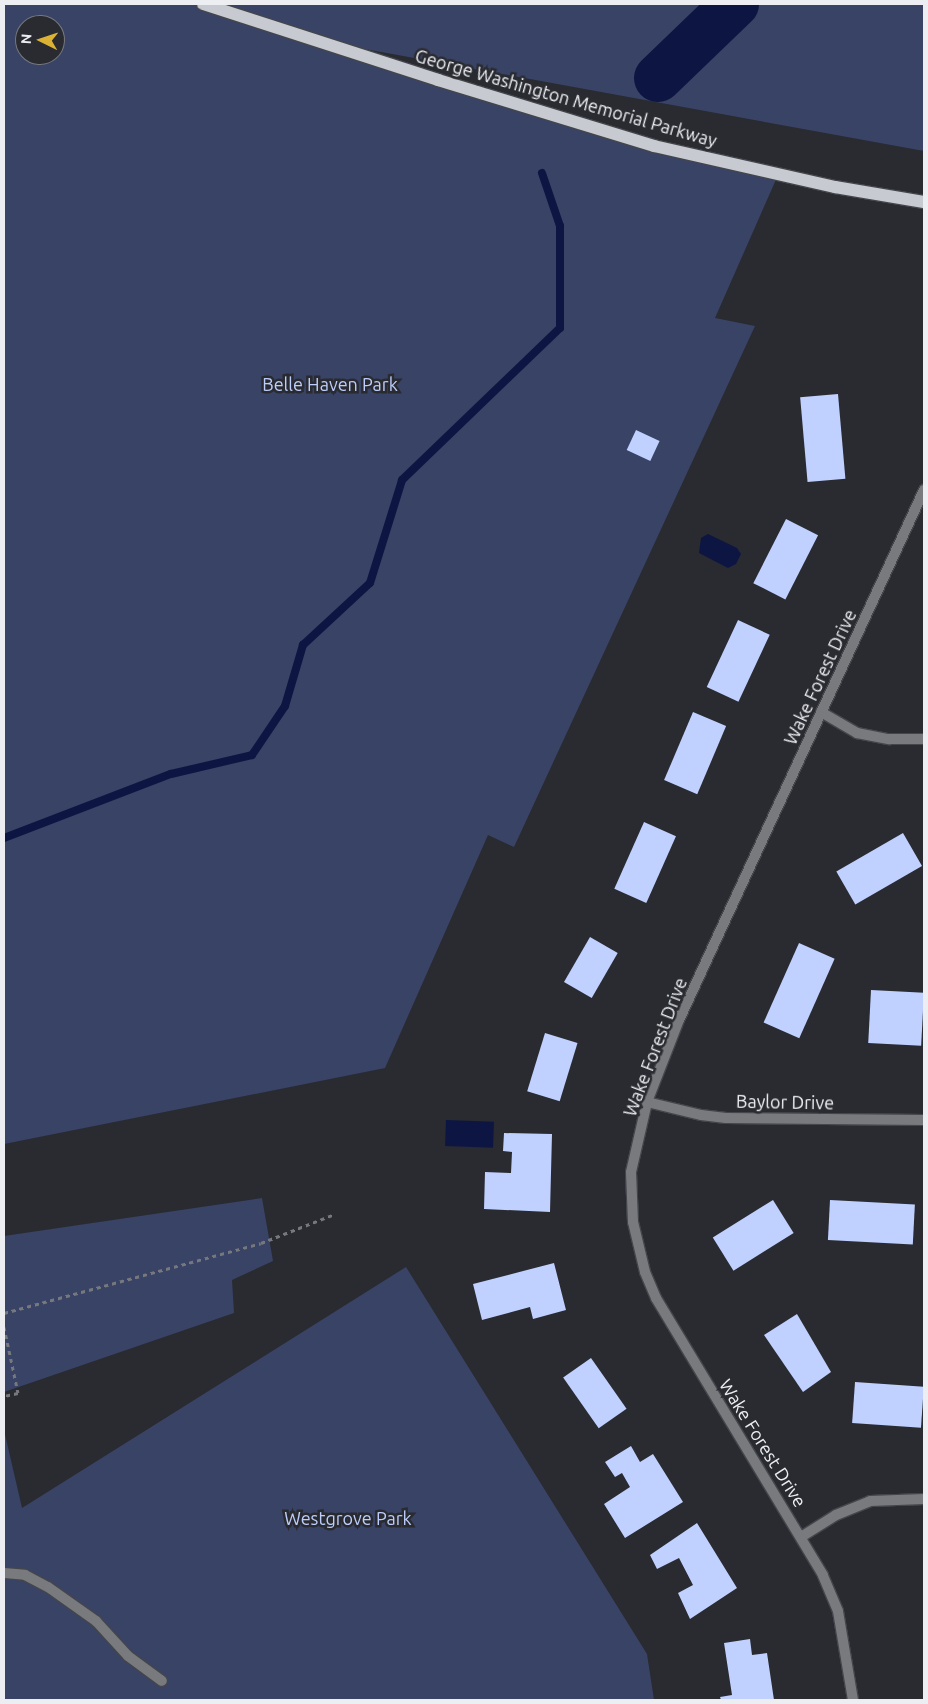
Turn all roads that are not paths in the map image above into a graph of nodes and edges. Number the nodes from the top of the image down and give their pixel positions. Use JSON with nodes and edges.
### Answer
{"nodes":[{"id":1,"x":203,"y":4,"type":"edge"},
{"id":2,"x":924,"y":202,"type":"edge"},
{"id":3,"x":924,"y":490,"type":"edge"},
{"id":4,"x":821,"y":712,"type":"junction"},
{"id":5,"x":924,"y":739,"type":"edge"},
{"id":6,"x":647,"y":1102,"type":"junction"},
{"id":7,"x":924,"y":1120,"type":"edge"},
{"id":8,"x":924,"y":1499,"type":"edge"},
{"id":9,"x":802,"y":1537,"type":"junction"},
{"id":10,"x":4,"y":1573,"type":"edge"},
{"id":11,"x":162,"y":1681,"type":"dead end"},
{"id":12,"x":853,"y":1700,"type":"edge"}],
"edges":[{"from":1,"to":2,"type":"main road","name":"George Washington Memorial Parkway"},
{"from":3,"to":4,"type":"street","name":"Wake Forest Drive"},
{"from":4,"to":5,"type":"street"},
{"from":4,"to":6,"type":"street","name":"Wake Forest Drive"},
{"from":6,"to":7,"type":"street","name":"Baylor Drive"},
{"from":6,"to":9,"type":"street","name":"Wake Forest Drive"},
{"from":8,"to":9,"type":"street"},
{"from":9,"to":12,"type":"street","name":"Wake Forest Drive"},
{"from":10,"to":11,"type":"street"}]}
